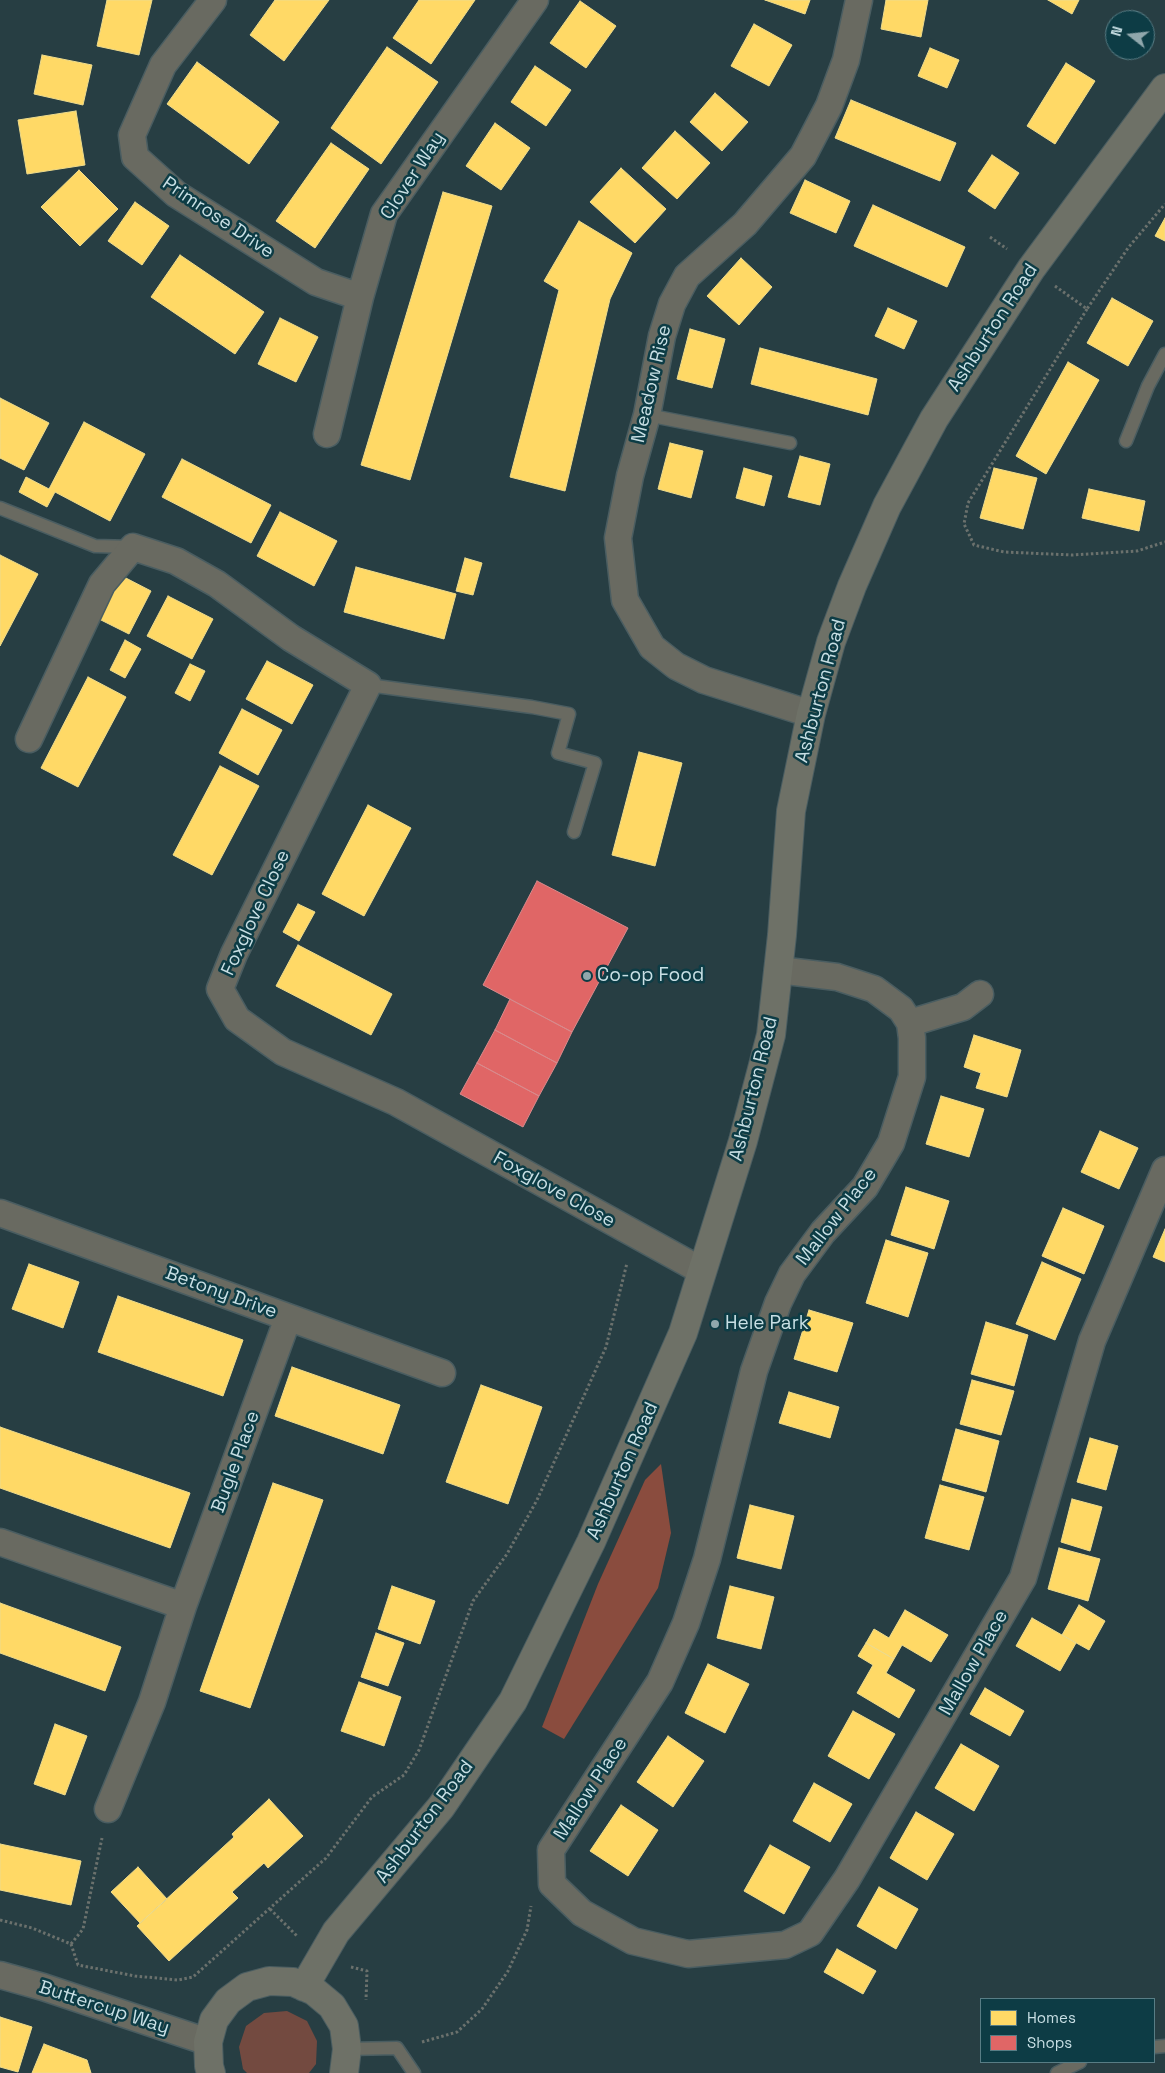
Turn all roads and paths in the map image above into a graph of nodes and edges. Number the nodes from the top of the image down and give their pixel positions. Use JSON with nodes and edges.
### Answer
{"nodes":[{"id":1,"x":212,"y":0,"type":"edge"},
{"id":2,"x":535,"y":0,"type":"edge"},
{"id":3,"x":859,"y":0,"type":"edge"},
{"id":4,"x":1165,"y":88,"type":"edge"},
{"id":5,"x":1165,"y":204,"type":"edge"},
{"id":6,"x":990,"y":238,"type":"dead end"},
{"id":7,"x":1002,"y":245,"type":"dead end"},
{"id":8,"x":1031,"y":269,"type":"junction"},
{"id":9,"x":360,"y":297,"type":"junction"},
{"id":10,"x":1087,"y":309,"type":"junction"},
{"id":11,"x":1165,"y":354,"type":"edge"},
{"id":12,"x":647,"y":415,"type":"junction"},
{"id":13,"x":327,"y":434,"type":"dead end"},
{"id":14,"x":1126,"y":442,"type":"dead end"},
{"id":15,"x":790,"y":443,"type":"dead end"},
{"id":16,"x":0,"y":508,"type":"edge"},
{"id":17,"x":1165,"y":542,"type":"edge"},
{"id":18,"x":133,"y":547,"type":"junction"},
{"id":19,"x":368,"y":685,"type":"junction"},
{"id":20,"x":810,"y":714,"type":"junction"},
{"id":21,"x":29,"y":739,"type":"dead end"},
{"id":22,"x":574,"y":832,"type":"dead end"},
{"id":23,"x":778,"y":970,"type":"junction"},
{"id":24,"x":980,"y":994,"type":"dead end"},
{"id":25,"x":910,"y":1023,"type":"junction"},
{"id":26,"x":1165,"y":1170,"type":"edge"},
{"id":27,"x":0,"y":1213,"type":"edge"},
{"id":28,"x":643,"y":1238,"type":"junction"},
{"id":29,"x":702,"y":1271,"type":"junction"},
{"id":30,"x":288,"y":1318,"type":"junction"},
{"id":31,"x":442,"y":1373,"type":"dead end"},
{"id":32,"x":0,"y":1542,"type":"edge"},
{"id":33,"x":183,"y":1606,"type":"junction"},
{"id":34,"x":108,"y":1809,"type":"joint"},
{"id":35,"x":270,"y":1909,"type":"junction"},
{"id":36,"x":0,"y":1920,"type":"edge"},
{"id":37,"x":71,"y":1944,"type":"junction"},
{"id":38,"x":322,"y":1956,"type":"junction"},
{"id":39,"x":0,"y":1975,"type":"edge"},
{"id":40,"x":304,"y":1987,"type":"junction"},
{"id":41,"x":208,"y":2042,"type":"junction"},
{"id":42,"x":346,"y":2061,"type":"edge"},
{"id":43,"x":1078,"y":2063,"type":"edge"},
{"id":44,"x":211,"y":2073,"type":"edge"},
{"id":45,"x":414,"y":2073,"type":"edge"},
{"id":46,"x":1057,"y":2073,"type":"edge"}],
"edges":[{"from":1,"to":9,"type":"street","name":"Primrose Drive"},
{"from":2,"to":9,"type":"street","name":"Clover Way"},
{"from":3,"to":12,"type":"street","name":"Meadow Rise"},
{"from":4,"to":8,"type":"main road","name":"Ashburton Road"},
{"from":5,"to":10,"type":"path"},
{"from":6,"to":7,"type":"path"},
{"from":8,"to":10,"type":"path"},
{"from":8,"to":20,"type":"main road","name":"Ashburton Road"},
{"from":9,"to":13,"type":"street","name":"Clover Way"},
{"from":10,"to":17,"type":"path"},
{"from":11,"to":14,"type":"lane"},
{"from":12,"to":15,"type":"lane"},
{"from":12,"to":20,"type":"street","name":"Meadow Rise"},
{"from":16,"to":18,"type":"lane"},
{"from":18,"to":19,"type":"street"},
{"from":18,"to":21,"type":"street"},
{"from":19,"to":22,"type":"lane"},
{"from":19,"to":28,"type":"street","name":"Foxglove Close"},
{"from":20,"to":23,"type":"main road","name":"Ashburton Road"},
{"from":23,"to":25,"type":"street"},
{"from":23,"to":29,"type":"main road","name":"Ashburton Road"},
{"from":24,"to":25,"type":"street"},
{"from":25,"to":26,"type":"street","name":"Mallow Place"},
{"from":27,"to":30,"type":"street","name":"Betony Drive"},
{"from":28,"to":29,"type":"street","name":"Foxglove Close"},
{"from":28,"to":35,"type":"path"},
{"from":29,"to":38,"type":"main road","name":"Ashburton Road"},
{"from":30,"to":31,"type":"street","name":"Betony Drive"},
{"from":30,"to":33,"type":"street","name":"Bugle Place"},
{"from":32,"to":33,"type":"street"},
{"from":33,"to":34,"type":"street","name":"Bugle Place"},
{"from":34,"to":37,"type":"path"},
{"from":35,"to":37,"type":"path"},
{"from":35,"to":38,"type":"path"},
{"from":36,"to":37,"type":"path"},
{"from":38,"to":40,"type":"main road","name":"Ashburton Road"},
{"from":39,"to":41,"type":"street","name":"Buttercup Way"},
{"from":40,"to":41,"type":"main road"},
{"from":40,"to":42,"type":"main road"},
{"from":41,"to":44,"type":"main road"},
{"from":42,"to":45,"type":"lane"},
{"from":43,"to":46,"type":"lane"}]}
